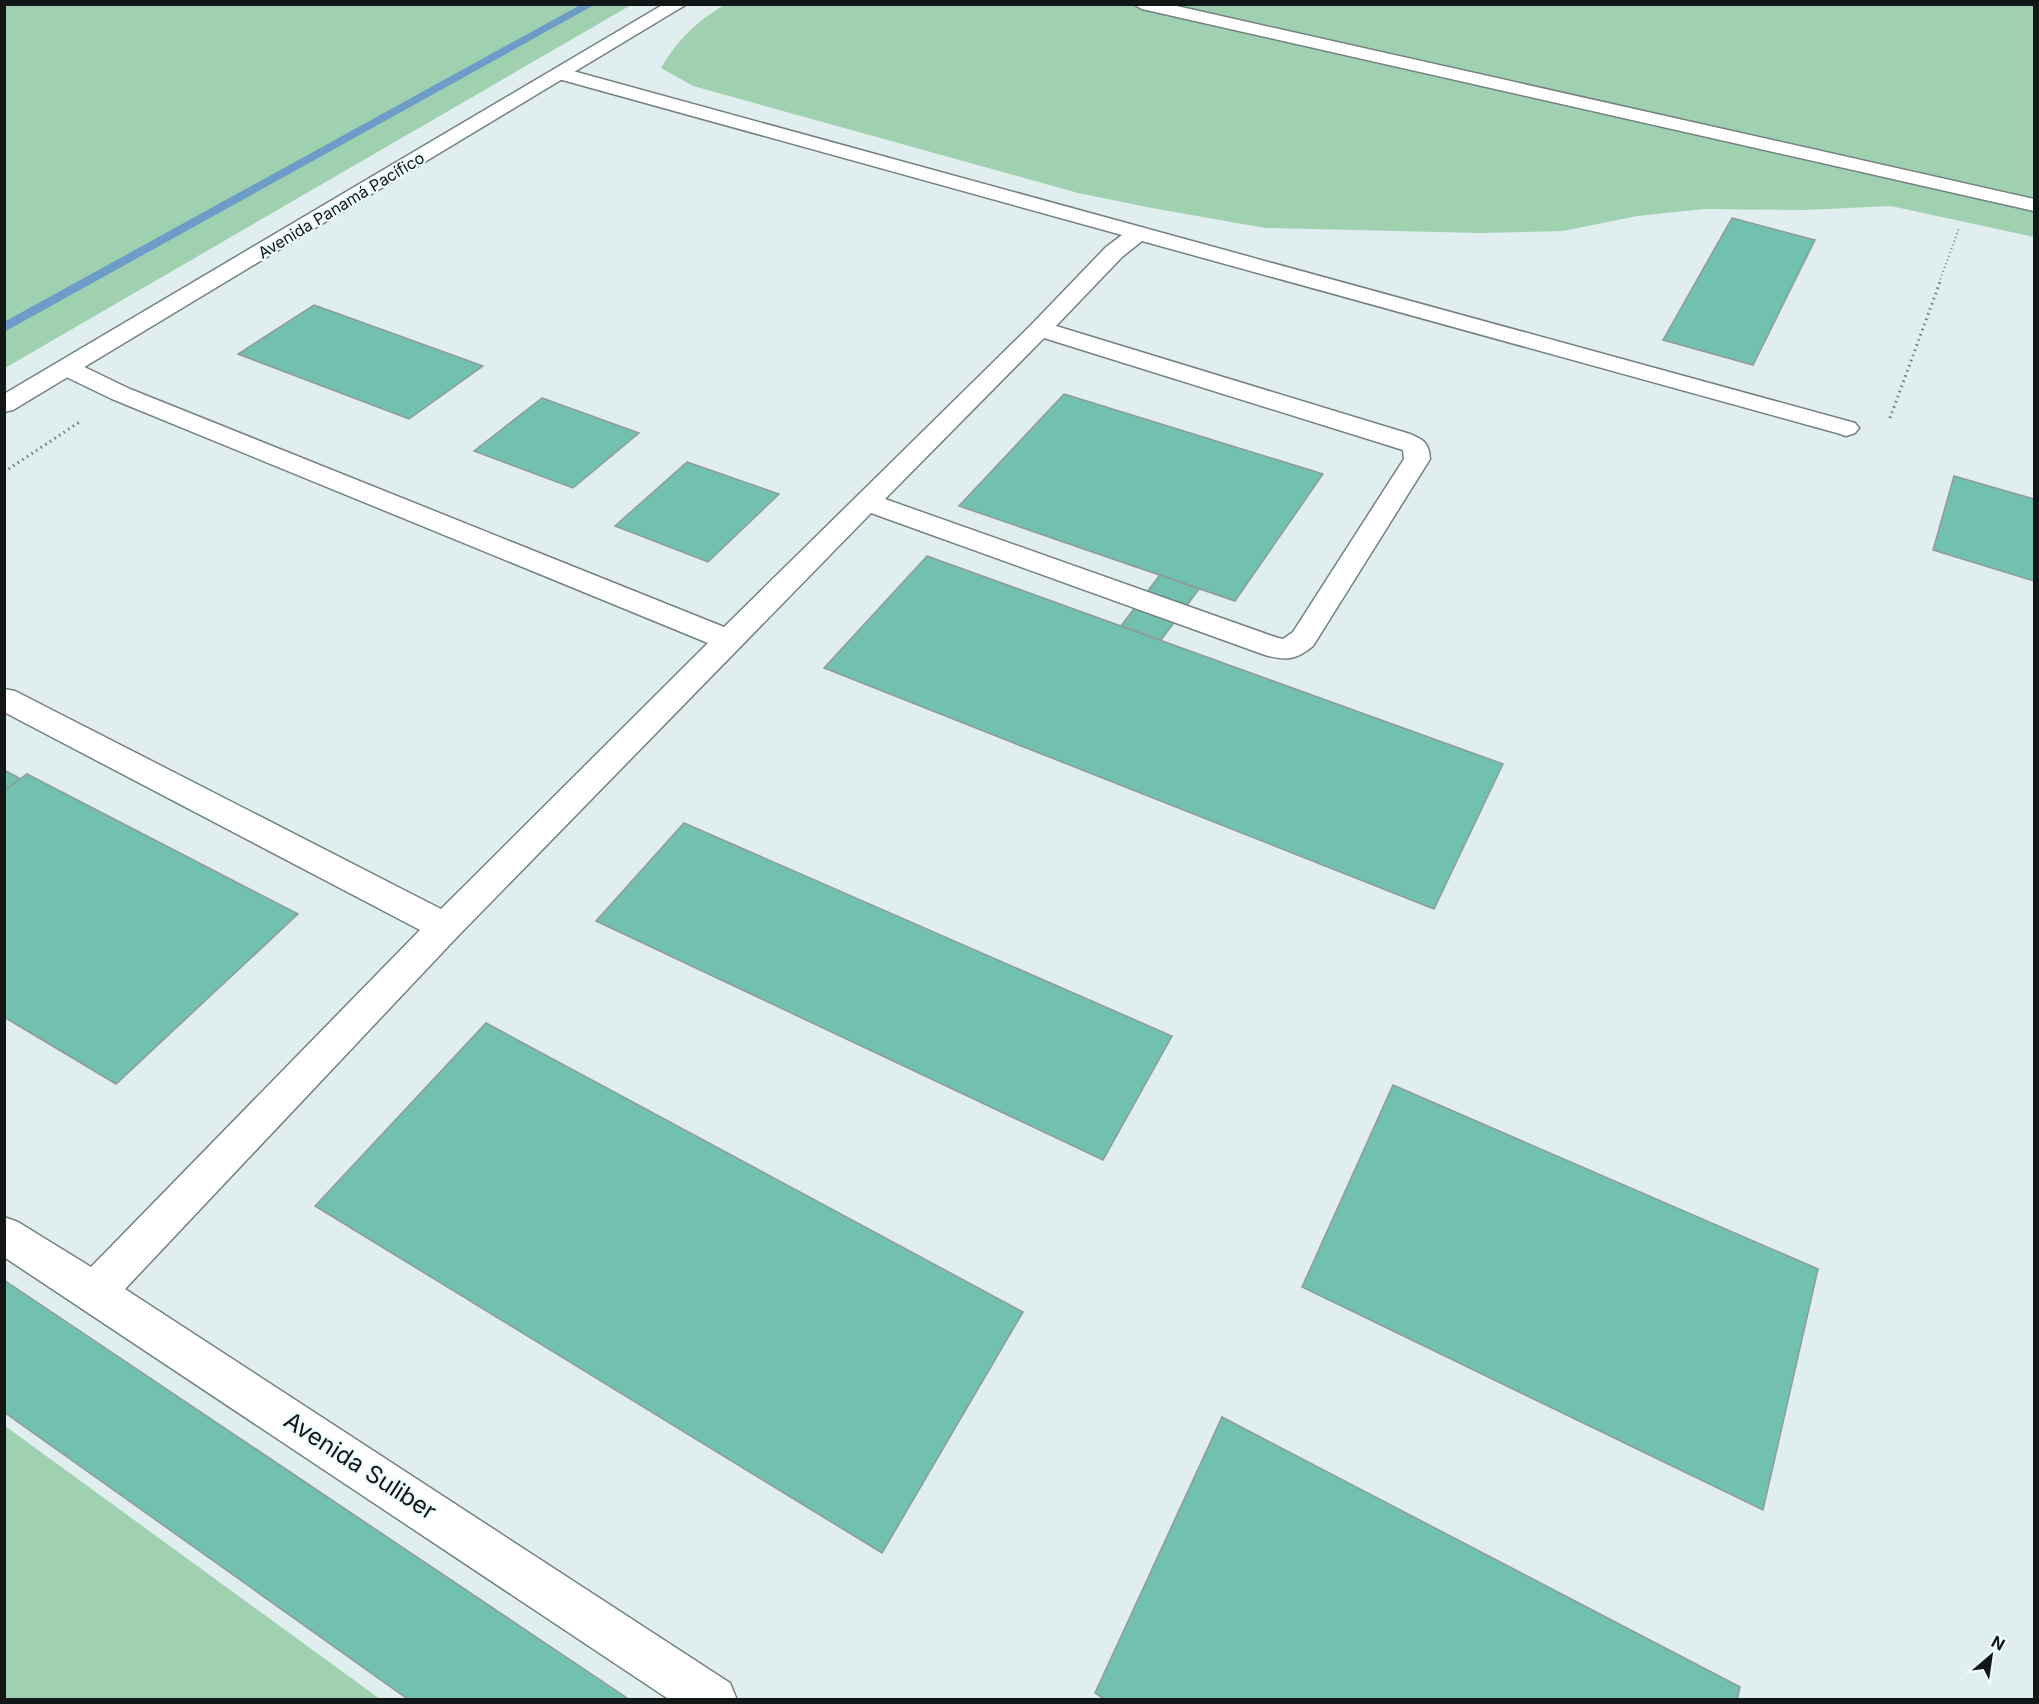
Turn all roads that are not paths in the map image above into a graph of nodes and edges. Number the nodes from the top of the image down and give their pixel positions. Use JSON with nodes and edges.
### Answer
{"nodes":[{"id":1,"x":678,"y":4,"type":"edge"},
{"id":2,"x":1142,"y":4,"type":"edge"},
{"id":3,"x":562,"y":74,"type":"junction"},
{"id":4,"x":2034,"y":205,"type":"edge"},
{"id":5,"x":1137,"y":234,"type":"junction"},
{"id":6,"x":1040,"y":329,"type":"junction"},
{"id":7,"x":67,"y":368,"type":"junction"},
{"id":8,"x":4,"y":405,"type":"edge"},
{"id":9,"x":1846,"y":428,"type":"dead end"},
{"id":10,"x":866,"y":502,"type":"junction"},
{"id":11,"x":728,"y":640,"type":"junction"},
{"id":12,"x":4,"y":699,"type":"edge"},
{"id":13,"x":445,"y":927,"type":"junction"},
{"id":14,"x":4,"y":1235,"type":"edge"},
{"id":15,"x":95,"y":1292,"type":"junction"},
{"id":16,"x":713,"y":1700,"type":"edge"}],
"edges":[{"from":1,"to":3,"type":"street","name":"Avenida Panamá Pacífico"},
{"from":2,"to":4,"type":"street"},
{"from":3,"to":5,"type":"street"},
{"from":3,"to":7,"type":"street","name":"Avenida Panamá Pacífico"},
{"from":5,"to":6,"type":"street"},
{"from":5,"to":9,"type":"street"},
{"from":6,"to":10,"type":"street"},
{"from":6,"to":10,"type":"street"},
{"from":7,"to":8,"type":"street","name":"Avenida Panamá Pacífico"},
{"from":7,"to":11,"type":"street"},
{"from":10,"to":11,"type":"street"},
{"from":11,"to":13,"type":"street"},
{"from":12,"to":13,"type":"street"},
{"from":13,"to":15,"type":"street"},
{"from":14,"to":15,"type":"street","name":"Avenida Suliber"},
{"from":15,"to":16,"type":"street","name":"Avenida Suliber"}]}
